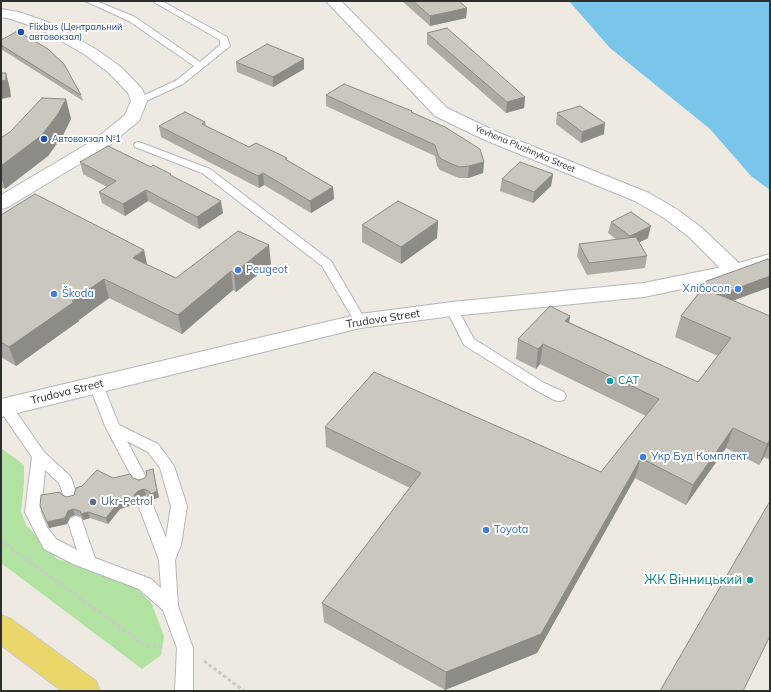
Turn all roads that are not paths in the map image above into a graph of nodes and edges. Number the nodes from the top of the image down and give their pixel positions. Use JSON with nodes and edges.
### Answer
{"nodes":[{"id":1,"x":89,"y":1,"type":"edge"},
{"id":2,"x":156,"y":1,"type":"edge"},
{"id":3,"x":333,"y":1,"type":"edge"},
{"id":4,"x":1,"y":13,"type":"edge"},
{"id":5,"x":200,"y":66,"type":"junction"},
{"id":6,"x":139,"y":101,"type":"junction"},
{"id":7,"x":139,"y":145,"type":"dead end"},
{"id":8,"x":1,"y":203,"type":"edge"},
{"id":9,"x":770,"y":260,"type":"edge"},
{"id":10,"x":735,"y":271,"type":"junction"},
{"id":11,"x":452,"y":309,"type":"junction"},
{"id":12,"x":360,"y":321,"type":"junction"},
{"id":13,"x":96,"y":385,"type":"junction"},
{"id":14,"x":559,"y":396,"type":"dead end"},
{"id":15,"x":3,"y":408,"type":"edge"},
{"id":16,"x":113,"y":428,"type":"junction"},
{"id":17,"x":39,"y":456,"type":"junction"},
{"id":18,"x":140,"y":479,"type":"edge"},
{"id":19,"x":70,"y":496,"type":"edge"},
{"id":20,"x":145,"y":502,"type":"dead end"},
{"id":21,"x":76,"y":522,"type":"dead end"},
{"id":22,"x":167,"y":560,"type":"junction"},
{"id":23,"x":89,"y":563,"type":"junction"},
{"id":24,"x":170,"y":606,"type":"junction"},
{"id":25,"x":1,"y":628,"type":"edge"},
{"id":26,"x":85,"y":691,"type":"edge"},
{"id":27,"x":184,"y":691,"type":"edge"}],
"edges":[{"from":1,"to":5,"type":"lane"},
{"from":2,"to":5,"type":"lane"},
{"from":3,"to":10,"type":"street","name":"Yevhena Pluzhnyka Street"},
{"from":4,"to":6,"type":"street"},
{"from":5,"to":6,"type":"lane"},
{"from":6,"to":8,"type":"street"},
{"from":7,"to":12,"type":"lane"},
{"from":9,"to":10,"type":"street","name":"Trudova Street"},
{"from":10,"to":11,"type":"street","name":"Trudova Street"},
{"from":11,"to":12,"type":"street","name":"Trudova Street"},
{"from":11,"to":14,"type":"lane"},
{"from":12,"to":13,"type":"street","name":"Trudova Street"},
{"from":13,"to":15,"type":"street","name":"Trudova Street"},
{"from":13,"to":16,"type":"lane"},
{"from":15,"to":17,"type":"lane"},
{"from":16,"to":18,"type":"lane"},
{"from":16,"to":22,"type":"lane"},
{"from":17,"to":19,"type":"lane"},
{"from":17,"to":23,"type":"lane"},
{"from":20,"to":22,"type":"lane"},
{"from":21,"to":23,"type":"lane"},
{"from":22,"to":24,"type":"lane"},
{"from":23,"to":24,"type":"lane"},
{"from":24,"to":27,"type":"lane"},
{"from":25,"to":26,"type":"main road"}]}
